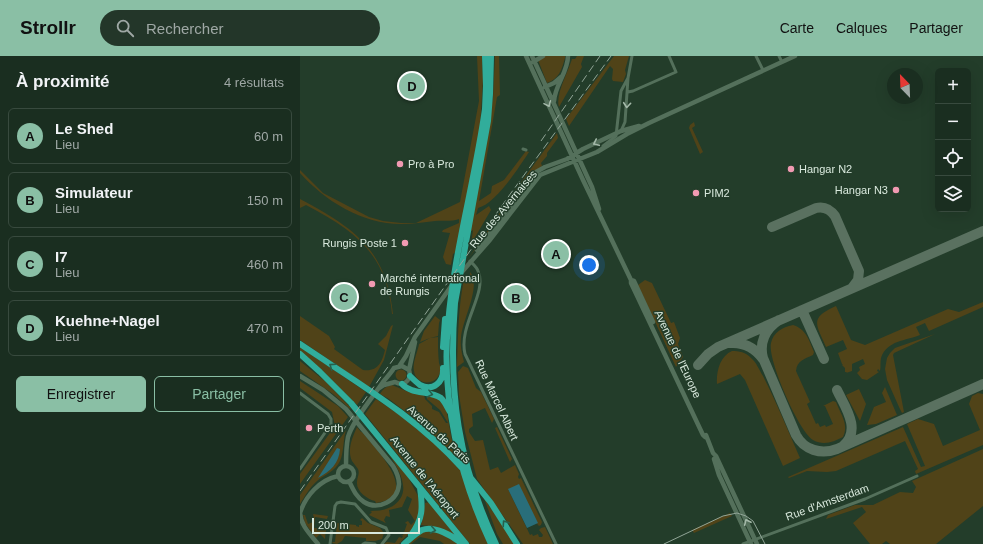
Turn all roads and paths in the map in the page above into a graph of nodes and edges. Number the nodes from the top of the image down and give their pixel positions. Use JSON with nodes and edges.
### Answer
{"nodes":[{"id":1,"x":486,"y":56,"type":"edge"},
{"id":2,"x":491,"y":56,"type":"edge"},
{"id":3,"x":526,"y":56,"type":"edge"},
{"id":4,"x":532,"y":56,"type":"edge"},
{"id":5,"x":543,"y":56,"type":"edge"},
{"id":6,"x":568,"y":56,"type":"edge"},
{"id":7,"x":632,"y":56,"type":"edge"},
{"id":8,"x":669,"y":56,"type":"edge"},
{"id":9,"x":756,"y":56,"type":"edge"},
{"id":10,"x":779,"y":56,"type":"edge"},
{"id":11,"x":795,"y":56,"type":"edge"},
{"id":12,"x":782,"y":62,"type":"junction"},
{"id":13,"x":533,"y":63,"type":"junction"},
{"id":14,"x":763,"y":70,"type":"junction"},
{"id":15,"x":564,"y":74,"type":"junction"},
{"id":16,"x":628,"y":78,"type":"junction"},
{"id":17,"x":538,"y":82,"type":"junction"},
{"id":18,"x":547,"y":87,"type":"junction"},
{"id":19,"x":628,"y":92,"type":"junction"},
{"id":20,"x":554,"y":103,"type":"junction"},
{"id":21,"x":649,"y":123,"type":"junction"},
{"id":22,"x":631,"y":128,"type":"junction"},
{"id":23,"x":621,"y":131,"type":"junction"},
{"id":24,"x":616,"y":134,"type":"junction"},
{"id":25,"x":627,"y":134,"type":"junction"},
{"id":26,"x":598,"y":152,"type":"junction"},
{"id":27,"x":574,"y":154,"type":"junction"},
{"id":28,"x":579,"y":159,"type":"junction"},
{"id":29,"x":574,"y":162,"type":"junction"},
{"id":30,"x":592,"y":195,"type":"junction"},
{"id":31,"x":472,"y":196,"type":"junction"},
{"id":32,"x":470,"y":262,"type":"junction"},
{"id":33,"x":450,"y":308,"type":"junction"},
{"id":34,"x":420,"y":330,"type":"junction"},
{"id":35,"x":300,"y":344,"type":"edge"},
{"id":36,"x":300,"y":354,"type":"edge"},
{"id":37,"x":400,"y":366,"type":"junction"},
{"id":38,"x":392,"y":373,"type":"junction"},
{"id":39,"x":409,"y":373,"type":"junction"},
{"id":40,"x":300,"y":376,"type":"edge"},
{"id":41,"x":395,"y":382,"type":"junction"},
{"id":42,"x":402,"y":384,"type":"junction"},
{"id":43,"x":378,"y":389,"type":"junction"},
{"id":44,"x":300,"y":393,"type":"edge"},
{"id":45,"x":452,"y":413,"type":"junction"},
{"id":46,"x":516,"y":461,"type":"junction"},
{"id":47,"x":510,"y":463,"type":"dead end"},
{"id":48,"x":346,"y":466,"type":"junction"},
{"id":49,"x":300,"y":469,"type":"edge"},
{"id":50,"x":338,"y":476,"type":"junction"},
{"id":51,"x":917,"y":476,"type":"dead end"},
{"id":52,"x":349,"y":481,"type":"junction"},
{"id":53,"x":420,"y":486,"type":"junction"},
{"id":54,"x":300,"y":513,"type":"edge"},
{"id":55,"x":752,"y":541,"type":"edge"},
{"id":56,"x":318,"y":544,"type":"edge"},
{"id":57,"x":330,"y":544,"type":"edge"},
{"id":58,"x":363,"y":544,"type":"edge"},
{"id":59,"x":375,"y":544,"type":"edge"},
{"id":60,"x":382,"y":544,"type":"edge"},
{"id":61,"x":404,"y":544,"type":"edge"},
{"id":62,"x":462,"y":544,"type":"edge"},
{"id":63,"x":466,"y":544,"type":"edge"},
{"id":64,"x":491,"y":544,"type":"edge"},
{"id":65,"x":496,"y":544,"type":"edge"},
{"id":66,"x":517,"y":544,"type":"edge"},
{"id":67,"x":556,"y":544,"type":"edge"},
{"id":68,"x":743,"y":544,"type":"edge"},
{"id":69,"x":757,"y":544,"type":"edge"}],
"edges":[{"from":1,"to":31,"type":"highway"},
{"from":2,"to":31,"type":"highway"},
{"from":3,"to":13,"type":"main road"},
{"from":4,"to":13,"type":"main road"},
{"from":5,"to":13,"type":"main road"},
{"from":6,"to":15,"type":"main road"},
{"from":7,"to":16,"type":"street"},
{"from":8,"to":19,"type":"street"},
{"from":9,"to":14,"type":"street"},
{"from":10,"to":12,"type":"street"},
{"from":11,"to":12,"type":"main road"},
{"from":12,"to":14,"type":"main road"},
{"from":13,"to":17,"type":"main road"},
{"from":13,"to":18,"type":"main road"},
{"from":14,"to":21,"type":"main road"},
{"from":15,"to":18,"type":"main road"},
{"from":15,"to":20,"type":"main road"},
{"from":16,"to":19,"type":"street"},
{"from":16,"to":24,"type":"street"},
{"from":17,"to":18,"type":"main road"},
{"from":17,"to":27,"type":"main road","one_way":true},
{"from":18,"to":20,"type":"main road"},
{"from":19,"to":23,"type":"street","one_way":true},
{"from":20,"to":27,"type":"main road"},
{"from":21,"to":22,"type":"main road","name":"Rue des Avernaises"},
{"from":21,"to":25,"type":"main road","name":"Rue des Avernaises"},
{"from":22,"to":23,"type":"main road","name":"Rue des Avernaises"},
{"from":22,"to":25,"type":"street"},
{"from":23,"to":24,"type":"main road","name":"Rue des Avernaises"},
{"from":24,"to":26,"type":"street"},
{"from":24,"to":27,"type":"main road","name":"Rue des Avernaises","one_way":true},
{"from":25,"to":26,"type":"main road","name":"Rue des Avernaises"},
{"from":26,"to":28,"type":"main road","name":"Rue des Avernaises"},
{"from":27,"to":28,"type":"main road"},
{"from":27,"to":29,"type":"main road"},
{"from":27,"to":32,"type":"main road","name":"Rue des Avernaises"},
{"from":28,"to":29,"type":"main road","name":"Rue des Avernaises"},
{"from":28,"to":30,"type":"main road"},
{"from":29,"to":30,"type":"main road"},
{"from":29,"to":32,"type":"main road","name":"Rue des Avernaises"},
{"from":30,"to":55,"type":"main road","name":"Avenue de l'Europe"},
{"from":31,"to":33,"type":"highway"},
{"from":31,"to":65,"type":"highway"},
{"from":32,"to":34,"type":"main road","name":"Rue des Avernaises"},
{"from":32,"to":46,"type":"street","name":"Rue Marcel Albert"},
{"from":33,"to":39,"type":"highway"},
{"from":33,"to":45,"type":"highway"},
{"from":34,"to":37,"type":"main road","name":"Rue des Avernaises"},
{"from":34,"to":39,"type":"main road","name":"Rue des Avernaises"},
{"from":66,"to":35,"type":"highway","name":"Avenue de Paris","one_way":true},
{"from":36,"to":53,"type":"highway","name":"Avenue de l'Aéroport"},
{"from":37,"to":38,"type":"main road"},
{"from":37,"to":39,"type":"main road"},
{"from":38,"to":41,"type":"main road"},
{"from":38,"to":43,"type":"main road"},
{"from":39,"to":42,"type":"main road"},
{"from":40,"to":52,"type":"main road"},
{"from":41,"to":42,"type":"main road"},
{"from":41,"to":43,"type":"main road"},
{"from":42,"to":45,"type":"highway","one_way":true},
{"from":43,"to":48,"type":"main road"},
{"from":44,"to":49,"type":"street"},
{"from":45,"to":64,"type":"highway"},
{"from":46,"to":47,"type":"street"},
{"from":46,"to":67,"type":"street","name":"Rue Marcel Albert"},
{"from":48,"to":50,"type":"main road"},
{"from":48,"to":52,"type":"main road"},
{"from":50,"to":52,"type":"main road"},
{"from":50,"to":54,"type":"main road"},
{"from":51,"to":55,"type":"street","name":"Rue d'Amsterdam"},
{"from":53,"to":61,"type":"highway"},
{"from":53,"to":63,"type":"highway","name":"Avenue de l'Aéroport"},
{"from":54,"to":56,"type":"main road"},
{"from":55,"to":68,"type":"street","name":"Rue d'Amsterdam"},
{"from":55,"to":69,"type":"main road"},
{"from":57,"to":60,"type":"street"},
{"from":58,"to":59,"type":"street"},
{"from":61,"to":62,"type":"highway","one_way":true}]}
